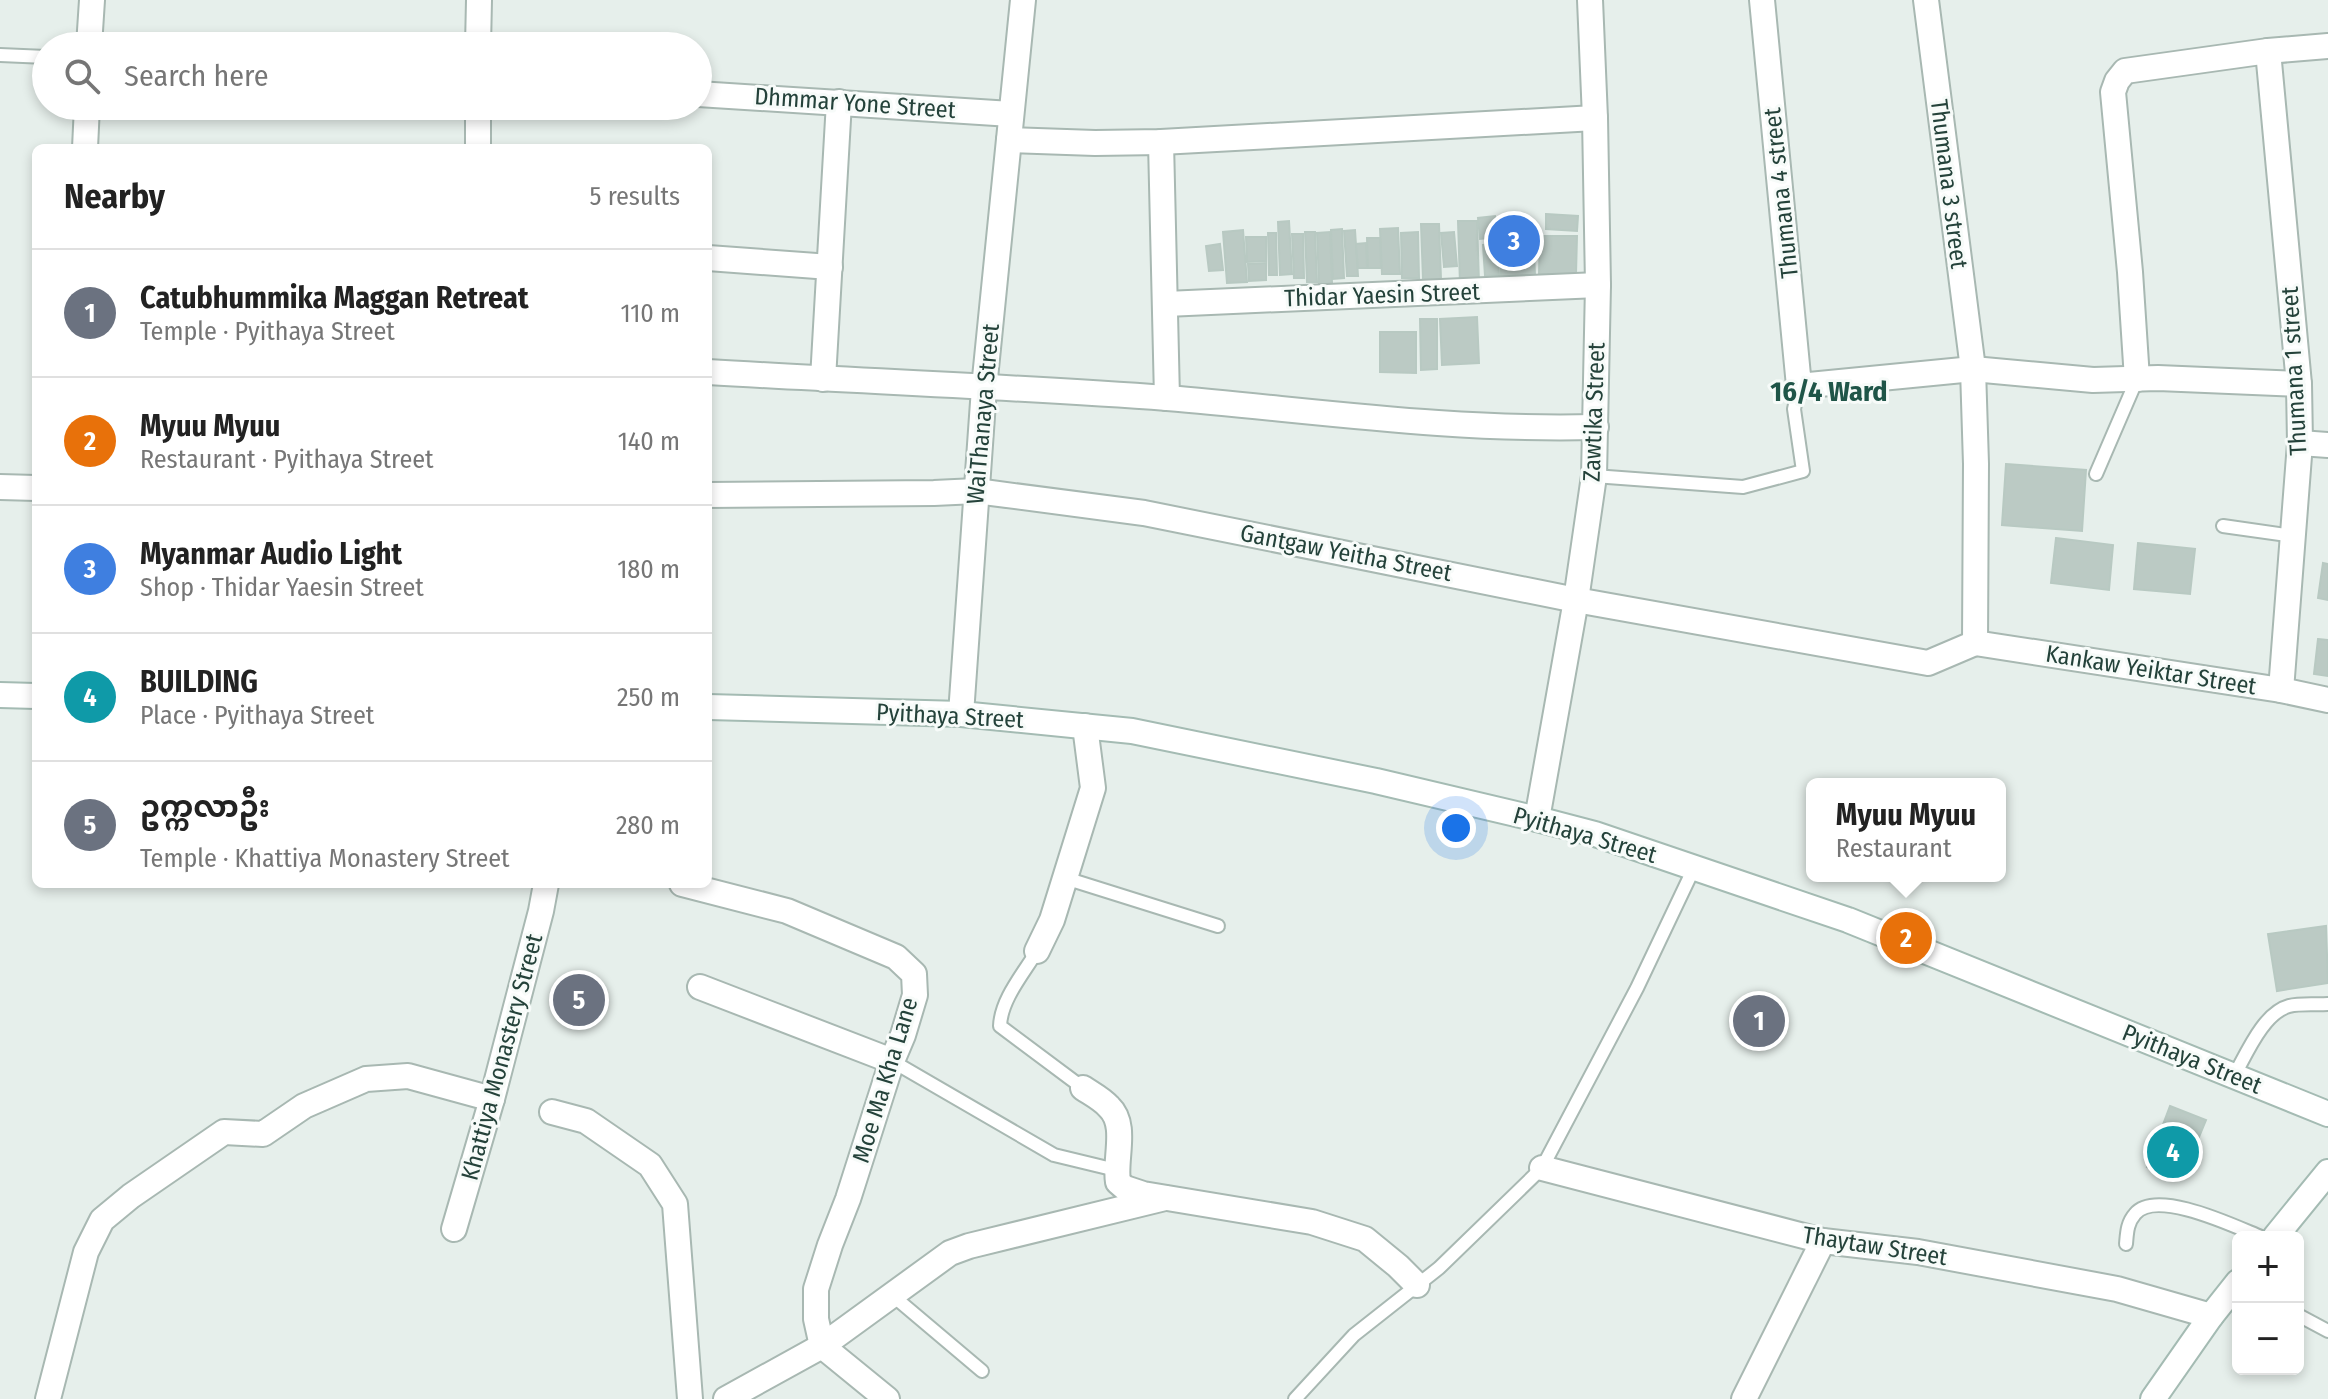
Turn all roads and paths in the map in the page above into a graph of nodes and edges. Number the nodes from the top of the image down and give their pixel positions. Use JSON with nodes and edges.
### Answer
{"nodes":[{"id":1,"x":92,"y":0,"type":"edge"},
{"id":2,"x":479,"y":0,"type":"edge"},
{"id":3,"x":1023,"y":0,"type":"edge"},
{"id":4,"x":1590,"y":0,"type":"edge"},
{"id":5,"x":1762,"y":0,"type":"edge"},
{"id":6,"x":1926,"y":0,"type":"edge"},
{"id":7,"x":90,"y":32,"type":"edge"},
{"id":8,"x":478,"y":32,"type":"edge"},
{"id":9,"x":2328,"y":46,"type":"edge"},
{"id":10,"x":2268,"y":51,"type":"junction"},
{"id":11,"x":0,"y":55,"type":"edge"},
{"id":12,"x":32,"y":56,"type":"edge"},
{"id":13,"x":712,"y":95,"type":"edge"},
{"id":14,"x":839,"y":102,"type":"junction"},
{"id":15,"x":1011,"y":114,"type":"junction"},
{"id":16,"x":1595,"y":118,"type":"junction"},
{"id":17,"x":86,"y":120,"type":"edge"},
{"id":18,"x":478,"y":120,"type":"edge"},
{"id":19,"x":1009,"y":140,"type":"junction"},
{"id":20,"x":1161,"y":142,"type":"junction"},
{"id":21,"x":85,"y":144,"type":"edge"},
{"id":22,"x":478,"y":144,"type":"edge"},
{"id":23,"x":712,"y":258,"type":"edge"},
{"id":24,"x":830,"y":267,"type":"junction"},
{"id":25,"x":1598,"y":285,"type":"junction"},
{"id":26,"x":1166,"y":304,"type":"junction"},
{"id":27,"x":1973,"y":369,"type":"junction"},
{"id":28,"x":712,"y":372,"type":"edge"},
{"id":29,"x":823,"y":379,"type":"junction"},
{"id":30,"x":2137,"y":379,"type":"junction"},
{"id":31,"x":2299,"y":384,"type":"junction"},
{"id":32,"x":1799,"y":386,"type":"junction"},
{"id":33,"x":984,"y":388,"type":"junction"},
{"id":34,"x":1167,"y":398,"type":"junction"},
{"id":35,"x":1596,"y":427,"type":"junction"},
{"id":36,"x":2300,"y":443,"type":"junction"},
{"id":37,"x":2328,"y":445,"type":"edge"},
{"id":38,"x":2096,"y":474,"type":"dead end"},
{"id":39,"x":1594,"y":476,"type":"junction"},
{"id":40,"x":0,"y":487,"type":"edge"},
{"id":41,"x":32,"y":488,"type":"edge"},
{"id":42,"x":976,"y":491,"type":"junction"},
{"id":43,"x":712,"y":495,"type":"edge"},
{"id":44,"x":2223,"y":526,"type":"dead end"},
{"id":45,"x":2293,"y":536,"type":"junction"},
{"id":46,"x":1576,"y":600,"type":"junction"},
{"id":47,"x":1975,"y":643,"type":"junction"},
{"id":48,"x":2281,"y":690,"type":"junction"},
{"id":49,"x":0,"y":695,"type":"edge"},
{"id":50,"x":32,"y":696,"type":"edge"},
{"id":51,"x":2328,"y":700,"type":"edge"},
{"id":52,"x":712,"y":707,"type":"edge"},
{"id":53,"x":961,"y":714,"type":"junction"},
{"id":54,"x":1085,"y":726,"type":"junction"},
{"id":55,"x":1537,"y":819,"type":"junction"},
{"id":56,"x":1694,"y":868,"type":"junction"},
{"id":57,"x":1065,"y":878,"type":"junction"},
{"id":58,"x":545,"y":888,"type":"edge"},
{"id":59,"x":698,"y":888,"type":"edge"},
{"id":60,"x":1218,"y":926,"type":"dead end"},
{"id":61,"x":1037,"y":951,"type":"joint"},
{"id":62,"x":700,"y":987,"type":"dead end"},
{"id":63,"x":2328,"y":1004,"type":"edge"},
{"id":64,"x":892,"y":1061,"type":"junction"},
{"id":65,"x":2234,"y":1076,"type":"junction"},
{"id":66,"x":1083,"y":1088,"type":"joint"},
{"id":67,"x":492,"y":1099,"type":"junction"},
{"id":68,"x":552,"y":1112,"type":"dead end"},
{"id":69,"x":2328,"y":1114,"type":"edge"},
{"id":70,"x":1542,"y":1168,"type":"junction"},
{"id":71,"x":1116,"y":1170,"type":"junction"},
{"id":72,"x":2328,"y":1172,"type":"edge"},
{"id":73,"x":1165,"y":1198,"type":"junction"},
{"id":74,"x":454,"y":1229,"type":"dead end"},
{"id":75,"x":2246,"y":1231,"type":"edge"},
{"id":76,"x":2280,"y":1231,"type":"edge"},
{"id":77,"x":1823,"y":1241,"type":"junction"},
{"id":78,"x":2126,"y":1244,"type":"dead end"},
{"id":79,"x":1417,"y":1285,"type":"junction"},
{"id":80,"x":2232,"y":1290,"type":"edge"},
{"id":81,"x":892,"y":1295,"type":"junction"},
{"id":82,"x":2211,"y":1316,"type":"junction"},
{"id":83,"x":2304,"y":1318,"type":"edge"},
{"id":84,"x":2328,"y":1331,"type":"edge"},
{"id":85,"x":822,"y":1346,"type":"junction"},
{"id":86,"x":982,"y":1371,"type":"dead end"},
{"id":87,"x":48,"y":1399,"type":"edge"},
{"id":88,"x":690,"y":1399,"type":"edge"},
{"id":89,"x":726,"y":1399,"type":"edge"},
{"id":90,"x":887,"y":1399,"type":"edge"},
{"id":91,"x":1295,"y":1399,"type":"edge"},
{"id":92,"x":1744,"y":1399,"type":"edge"},
{"id":93,"x":2153,"y":1399,"type":"edge"}],
"edges":[{"from":1,"to":7,"type":"street"},
{"from":2,"to":8,"type":"street"},
{"from":3,"to":15,"type":"street","name":"WaiThanaya Street"},
{"from":4,"to":16,"type":"street","name":"Zawtika Street"},
{"from":5,"to":32,"type":"street","name":"Thumana 4 street"},
{"from":6,"to":27,"type":"street","name":"Thumana 3 street"},
{"from":9,"to":10,"type":"street"},
{"from":10,"to":30,"type":"street"},
{"from":10,"to":31,"type":"street","name":"Thumana 1 street"},
{"from":11,"to":12,"type":"lane"},
{"from":13,"to":14,"type":"street","name":"Dhmmar Yone Street"},
{"from":14,"to":15,"type":"street","name":"Dhmmar Yone Street"},
{"from":14,"to":24,"type":"street"},
{"from":15,"to":19,"type":"street","name":"WaiThanaya Street"},
{"from":16,"to":20,"type":"street"},
{"from":16,"to":25,"type":"street","name":"Zawtika Street"},
{"from":17,"to":21,"type":"street"},
{"from":18,"to":22,"type":"street"},
{"from":19,"to":20,"type":"street"},
{"from":19,"to":33,"type":"street","name":"WaiThanaya Street"},
{"from":20,"to":26,"type":"street"},
{"from":23,"to":24,"type":"street"},
{"from":24,"to":29,"type":"street"},
{"from":25,"to":26,"type":"street","name":"Thidar Yaesin Street"},
{"from":25,"to":35,"type":"street","name":"Zawtika Street"},
{"from":26,"to":34,"type":"street"},
{"from":27,"to":30,"type":"street"},
{"from":27,"to":32,"type":"street"},
{"from":27,"to":47,"type":"street","name":"Thumana 3 street"},
{"from":28,"to":29,"type":"street"},
{"from":29,"to":33,"type":"street"},
{"from":30,"to":31,"type":"street"},
{"from":30,"to":38,"type":"lane"},
{"from":31,"to":36,"type":"street","name":"Thumana 1 street"},
{"from":32,"to":39,"type":"lane"},
{"from":33,"to":34,"type":"street"},
{"from":33,"to":42,"type":"street","name":"WaiThanaya Street"},
{"from":34,"to":35,"type":"street"},
{"from":35,"to":39,"type":"street","name":"Zawtika Street"},
{"from":36,"to":37,"type":"street"},
{"from":36,"to":45,"type":"street","name":"Thumana 1 street"},
{"from":39,"to":46,"type":"street","name":"Zawtika Street"},
{"from":40,"to":41,"type":"street"},
{"from":42,"to":43,"type":"street","name":"Gantgaw Yeitha Street"},
{"from":42,"to":46,"type":"street","name":"Gantgaw Yeitha Street"},
{"from":42,"to":53,"type":"street","name":"WaiThanaya Street"},
{"from":44,"to":45,"type":"lane"},
{"from":45,"to":48,"type":"street","name":"Thumana 1 street"},
{"from":46,"to":47,"type":"street","name":"Gantgaw Yeitha Street"},
{"from":46,"to":55,"type":"street","name":"Zawtika Street"},
{"from":47,"to":48,"type":"street","name":"Kankaw Yeiktar Street"},
{"from":48,"to":51,"type":"street","name":"Kankaw Yeiktar Street"},
{"from":49,"to":50,"type":"street"},
{"from":52,"to":53,"type":"street","name":"Pyithaya Street"},
{"from":53,"to":54,"type":"street","name":"Pyithaya Street"},
{"from":54,"to":55,"type":"street","name":"Pyithaya Street"},
{"from":54,"to":57,"type":"street"},
{"from":55,"to":56,"type":"street","name":"Pyithaya Street"},
{"from":56,"to":65,"type":"street","name":"Pyithaya Street"},
{"from":56,"to":70,"type":"lane"},
{"from":57,"to":60,"type":"lane"},
{"from":57,"to":61,"type":"street"},
{"from":58,"to":67,"type":"street","name":"Khattiya Monastery Street"},
{"from":59,"to":64,"type":"street","name":"Moe Ma Kha Lane"},
{"from":61,"to":66,"type":"lane"},
{"from":62,"to":64,"type":"street"},
{"from":63,"to":65,"type":"lane"},
{"from":64,"to":71,"type":"lane"},
{"from":64,"to":85,"type":"street","name":"Moe Ma Kha Lane"},
{"from":65,"to":69,"type":"street","name":"Pyithaya Street"},
{"from":66,"to":71,"type":"street"},
{"from":67,"to":74,"type":"street","name":"Khattiya Monastery Street"},
{"from":67,"to":87,"type":"street"},
{"from":68,"to":88,"type":"street"},
{"from":70,"to":77,"type":"street","name":"Thaytaw Street"},
{"from":70,"to":79,"type":"lane"},
{"from":71,"to":73,"type":"street"},
{"from":72,"to":76,"type":"street"},
{"from":73,"to":79,"type":"street"},
{"from":73,"to":81,"type":"street"},
{"from":75,"to":78,"type":"lane"},
{"from":77,"to":82,"type":"street","name":"Thaytaw Street"},
{"from":77,"to":92,"type":"street"},
{"from":79,"to":91,"type":"lane"},
{"from":80,"to":82,"type":"street"},
{"from":81,"to":85,"type":"street"},
{"from":81,"to":86,"type":"lane"},
{"from":82,"to":93,"type":"street"},
{"from":83,"to":84,"type":"lane"},
{"from":85,"to":89,"type":"street"},
{"from":85,"to":90,"type":"street"}]}
